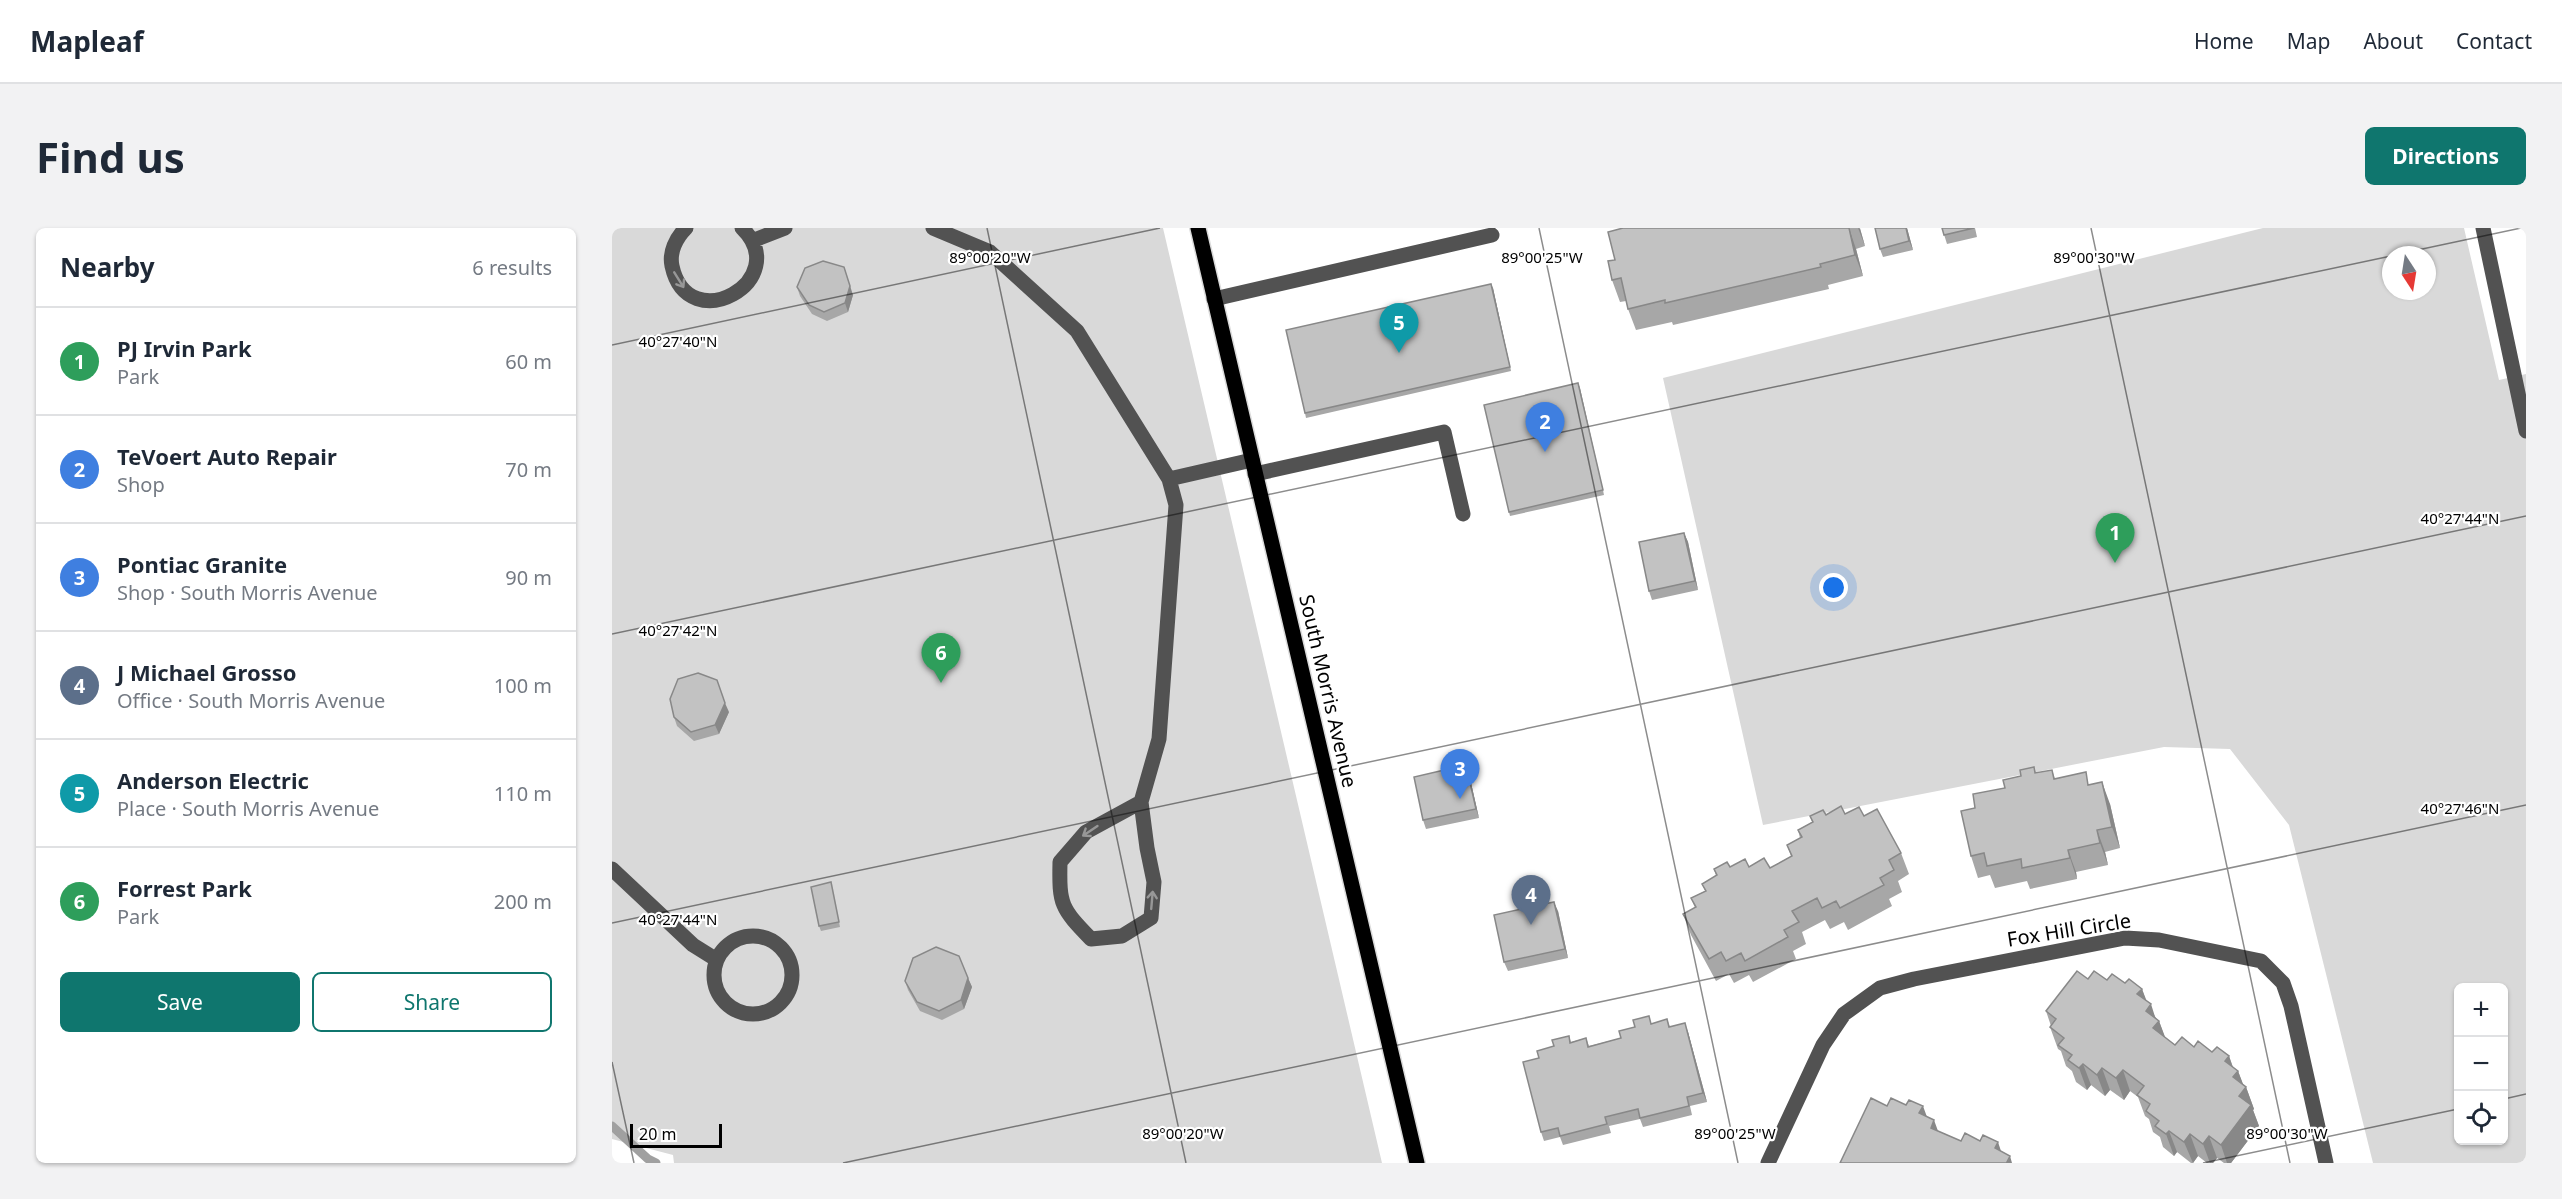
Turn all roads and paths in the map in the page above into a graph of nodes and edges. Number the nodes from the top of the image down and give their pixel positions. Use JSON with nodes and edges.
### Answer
{"nodes":[{"id":1,"x":686,"y":228,"type":"edge"},
{"id":2,"x":742,"y":228,"type":"edge"},
{"id":3,"x":785,"y":228,"type":"edge"},
{"id":4,"x":933,"y":228,"type":"edge"},
{"id":5,"x":1198,"y":228,"type":"edge"},
{"id":6,"x":2483,"y":228,"type":"edge"},
{"id":7,"x":1492,"y":235,"type":"dead end"},
{"id":8,"x":752,"y":241,"type":"junction"},
{"id":9,"x":1214,"y":299,"type":"junction"},
{"id":10,"x":2526,"y":431,"type":"edge"},
{"id":11,"x":1254,"y":467,"type":"junction"},
{"id":12,"x":1169,"y":478,"type":"junction"},
{"id":13,"x":1463,"y":514,"type":"dead end"},
{"id":14,"x":1142,"y":802,"type":"junction"},
{"id":15,"x":612,"y":869,"type":"edge"},
{"id":16,"x":717,"y":960,"type":"junction"},
{"id":17,"x":1417,"y":1163,"type":"edge"},
{"id":18,"x":1768,"y":1163,"type":"edge"},
{"id":19,"x":2326,"y":1163,"type":"edge"}],
"edges":[{"from":1,"to":8,"type":"street","one_way":true},
{"from":2,"to":8,"type":"street"},
{"from":3,"to":8,"type":"street"},
{"from":4,"to":12,"type":"street"},
{"from":5,"to":9,"type":"main road","name":"South Morris Avenue"},
{"from":6,"to":10,"type":"street"},
{"from":7,"to":9,"type":"street"},
{"from":9,"to":11,"type":"main road","name":"South Morris Avenue"},
{"from":11,"to":12,"type":"street"},
{"from":11,"to":13,"type":"street"},
{"from":11,"to":17,"type":"main road","name":"South Morris Avenue"},
{"from":12,"to":14,"type":"street"},
{"from":14,"to":14,"type":"street","one_way":true},
{"from":15,"to":16,"type":"street"},
{"from":16,"to":16,"type":"street"},
{"from":18,"to":19,"type":"street","name":"Fox Hill Circle"}]}
